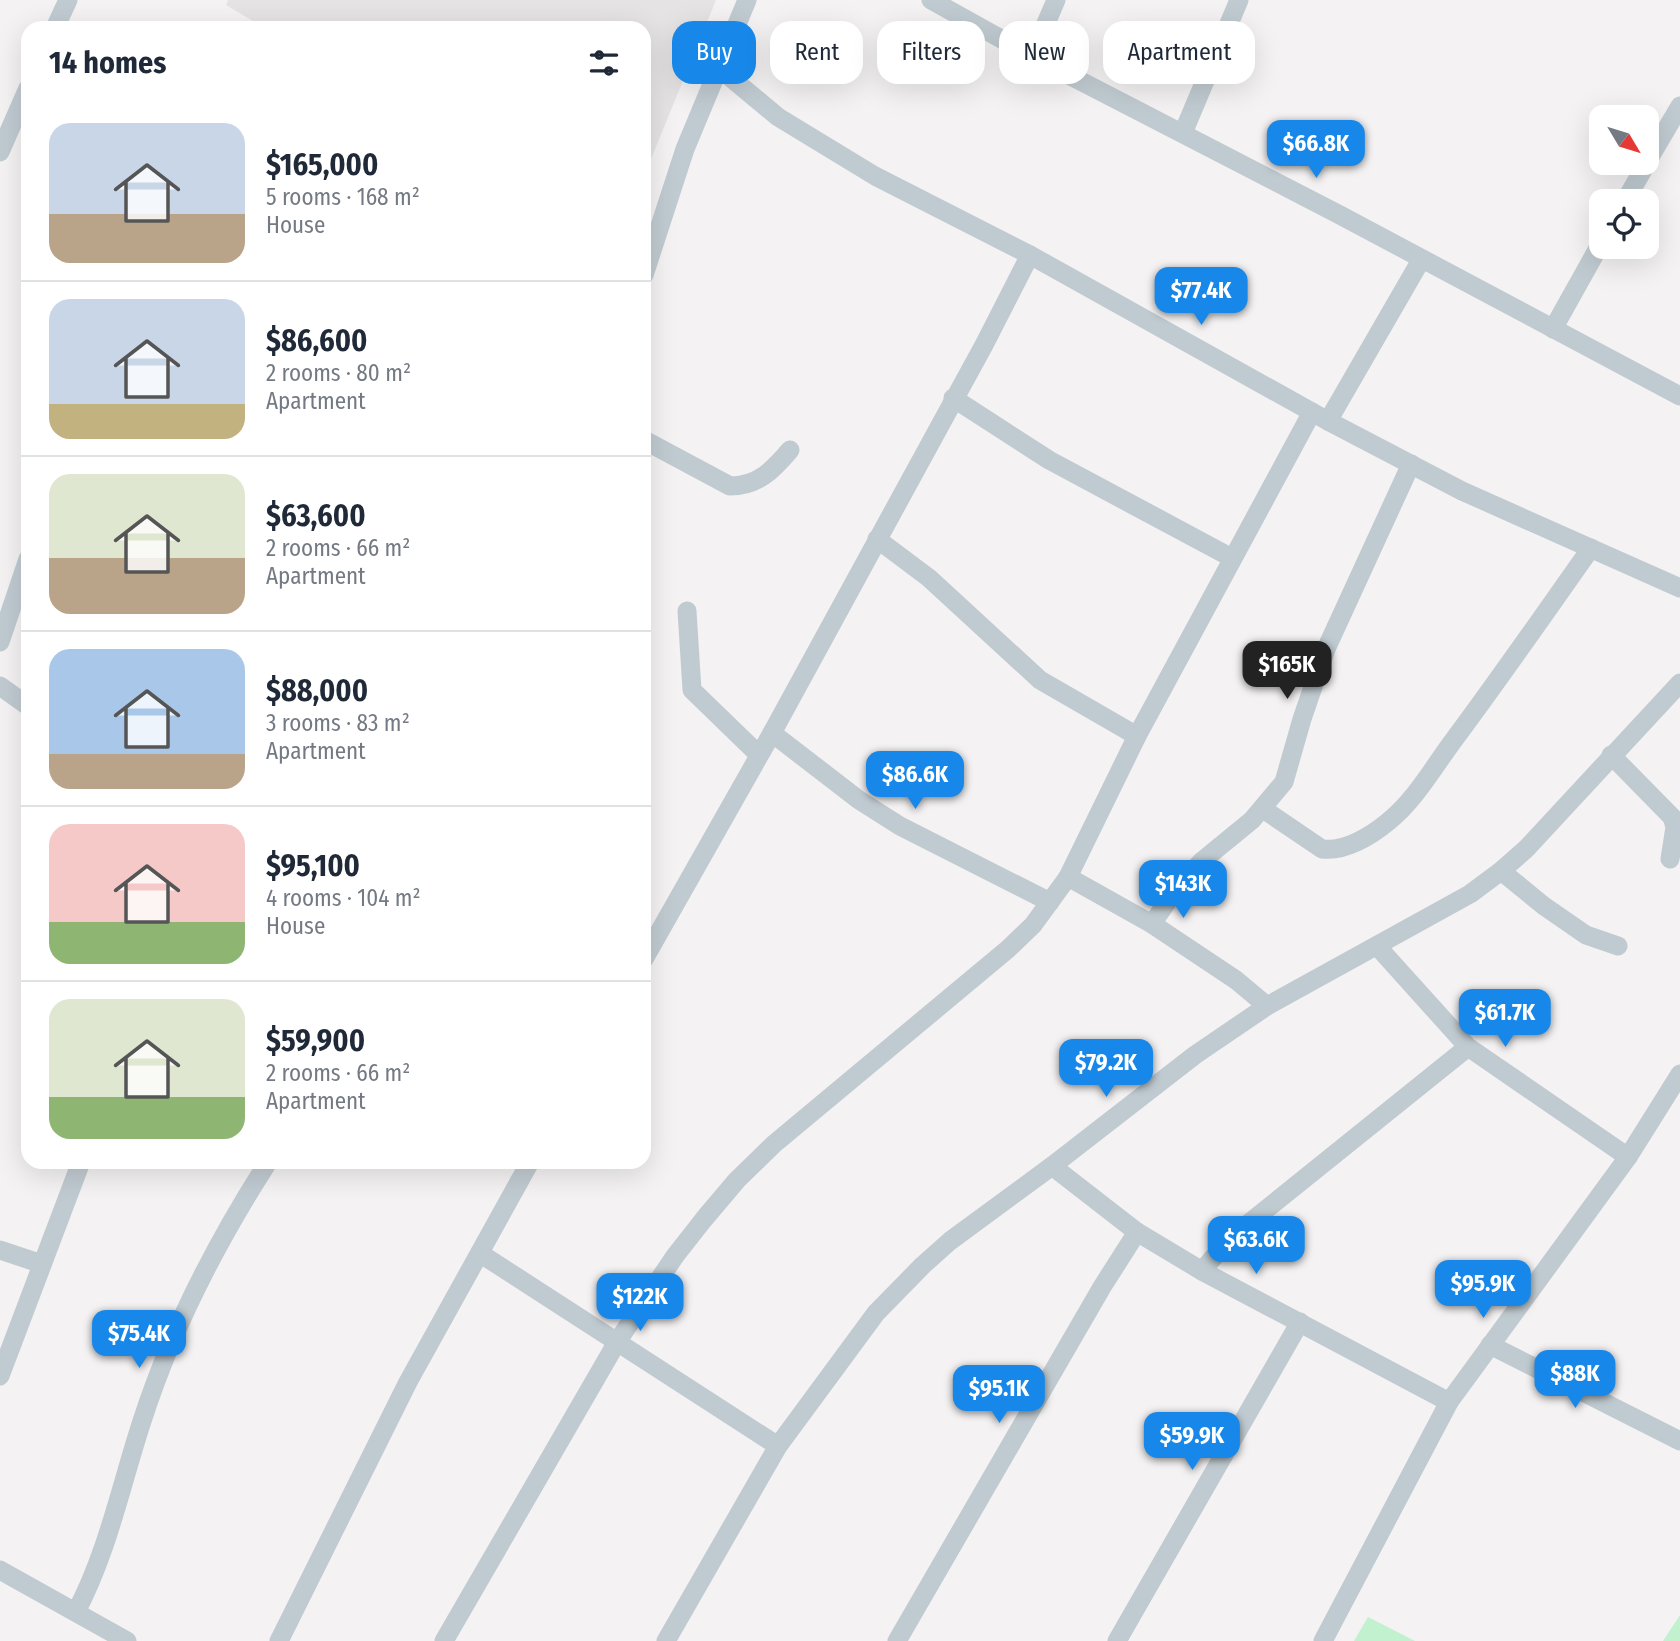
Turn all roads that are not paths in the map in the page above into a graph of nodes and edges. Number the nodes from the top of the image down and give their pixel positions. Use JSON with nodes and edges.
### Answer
{"nodes":[{"id":1,"x":68,"y":0,"type":"edge"},
{"id":2,"x":747,"y":0,"type":"edge"},
{"id":3,"x":931,"y":0,"type":"edge"},
{"id":4,"x":1056,"y":0,"type":"edge"},
{"id":5,"x":1239,"y":0,"type":"edge"},
{"id":6,"x":58,"y":21,"type":"edge"},
{"id":7,"x":738,"y":21,"type":"edge"},
{"id":8,"x":1047,"y":21,"type":"edge"},
{"id":9,"x":999,"y":38,"type":"edge"},
{"id":10,"x":712,"y":84,"type":"edge"},
{"id":11,"x":738,"y":84,"type":"edge"},
{"id":12,"x":1087,"y":84,"type":"edge"},
{"id":13,"x":21,"y":104,"type":"edge"},
{"id":14,"x":1680,"y":106,"type":"edge"},
{"id":15,"x":1183,"y":133,"type":"junction"},
{"id":16,"x":1659,"y":142,"type":"edge"},
{"id":17,"x":0,"y":152,"type":"edge"},
{"id":18,"x":651,"y":253,"type":"edge"},
{"id":19,"x":1030,"y":255,"type":"junction"},
{"id":20,"x":1592,"y":259,"type":"edge"},
{"id":21,"x":1421,"y":260,"type":"junction"},
{"id":22,"x":1553,"y":330,"type":"junction"},
{"id":23,"x":1680,"y":397,"type":"edge"},
{"id":24,"x":953,"y":398,"type":"junction"},
{"id":25,"x":1320,"y":417,"type":"junction"},
{"id":26,"x":651,"y":444,"type":"edge"},
{"id":27,"x":790,"y":450,"type":"dead end"},
{"id":28,"x":1411,"y":464,"type":"junction"},
{"id":29,"x":877,"y":539,"type":"junction"},
{"id":30,"x":1591,"y":548,"type":"junction"},
{"id":31,"x":1232,"y":558,"type":"junction"},
{"id":32,"x":21,"y":580,"type":"edge"},
{"id":33,"x":1680,"y":588,"type":"edge"},
{"id":34,"x":687,"y":611,"type":"dead end"},
{"id":35,"x":0,"y":642,"type":"edge"},
{"id":36,"x":1680,"y":683,"type":"edge"},
{"id":37,"x":0,"y":686,"type":"edge"},
{"id":38,"x":21,"y":701,"type":"edge"},
{"id":39,"x":772,"y":733,"type":"junction"},
{"id":40,"x":1138,"y":737,"type":"junction"},
{"id":41,"x":759,"y":755,"type":"junction"},
{"id":42,"x":1611,"y":755,"type":"junction"},
{"id":43,"x":1263,"y":809,"type":"junction"},
{"id":44,"x":1670,"y":859,"type":"dead end"},
{"id":45,"x":1502,"y":871,"type":"junction"},
{"id":46,"x":1068,"y":877,"type":"junction"},
{"id":47,"x":1049,"y":902,"type":"junction"},
{"id":48,"x":1152,"y":924,"type":"junction"},
{"id":49,"x":1377,"y":946,"type":"junction"},
{"id":50,"x":1618,"y":946,"type":"dead end"},
{"id":51,"x":651,"y":947,"type":"edge"},
{"id":52,"x":1267,"y":1006,"type":"junction"},
{"id":53,"x":1468,"y":1047,"type":"junction"},
{"id":54,"x":1680,"y":1074,"type":"edge"},
{"id":55,"x":1628,"y":1157,"type":"junction"},
{"id":56,"x":1052,"y":1166,"type":"junction"},
{"id":57,"x":78,"y":1169,"type":"edge"},
{"id":58,"x":264,"y":1169,"type":"edge"},
{"id":59,"x":526,"y":1169,"type":"edge"},
{"id":60,"x":1137,"y":1232,"type":"junction"},
{"id":61,"x":0,"y":1250,"type":"edge"},
{"id":62,"x":481,"y":1254,"type":"junction"},
{"id":63,"x":42,"y":1265,"type":"junction"},
{"id":64,"x":1202,"y":1271,"type":"junction"},
{"id":65,"x":1300,"y":1322,"type":"junction"},
{"id":66,"x":617,"y":1342,"type":"junction"},
{"id":67,"x":1490,"y":1345,"type":"junction"},
{"id":68,"x":0,"y":1376,"type":"edge"},
{"id":69,"x":1449,"y":1402,"type":"junction"},
{"id":70,"x":1678,"y":1435,"type":"edge"},
{"id":71,"x":778,"y":1446,"type":"junction"},
{"id":72,"x":0,"y":1570,"type":"edge"},
{"id":73,"x":76,"y":1612,"type":"junction"},
{"id":74,"x":127,"y":1641,"type":"edge"},
{"id":75,"x":279,"y":1641,"type":"edge"},
{"id":76,"x":444,"y":1641,"type":"edge"},
{"id":77,"x":666,"y":1641,"type":"edge"},
{"id":78,"x":897,"y":1641,"type":"edge"},
{"id":79,"x":1117,"y":1641,"type":"edge"},
{"id":80,"x":1323,"y":1641,"type":"edge"}],
"edges":[{"from":1,"to":6,"type":"street"},
{"from":2,"to":7,"type":"street"},
{"from":3,"to":9,"type":"street"},
{"from":4,"to":8,"type":"street"},
{"from":5,"to":15,"type":"street"},
{"from":10,"to":18,"type":"street"},
{"from":11,"to":19,"type":"street"},
{"from":12,"to":15,"type":"street"},
{"from":13,"to":17,"type":"street"},
{"from":14,"to":16,"type":"street"},
{"from":15,"to":21,"type":"street"},
{"from":19,"to":24,"type":"street"},
{"from":19,"to":25,"type":"street"},
{"from":20,"to":22,"type":"street"},
{"from":21,"to":22,"type":"street"},
{"from":21,"to":25,"type":"street"},
{"from":22,"to":23,"type":"street"},
{"from":24,"to":29,"type":"street"},
{"from":24,"to":31,"type":"street"},
{"from":25,"to":28,"type":"street"},
{"from":25,"to":31,"type":"street"},
{"from":26,"to":27,"type":"street"},
{"from":28,"to":30,"type":"street"},
{"from":28,"to":43,"type":"street"},
{"from":29,"to":39,"type":"street"},
{"from":29,"to":40,"type":"street"},
{"from":30,"to":33,"type":"street"},
{"from":30,"to":43,"type":"street"},
{"from":31,"to":40,"type":"street"},
{"from":32,"to":35,"type":"street"},
{"from":34,"to":41,"type":"street"},
{"from":36,"to":42,"type":"street"},
{"from":37,"to":38,"type":"street"},
{"from":39,"to":41,"type":"street"},
{"from":39,"to":47,"type":"street"},
{"from":40,"to":46,"type":"street"},
{"from":41,"to":51,"type":"street"},
{"from":42,"to":44,"type":"street"},
{"from":42,"to":45,"type":"street"},
{"from":43,"to":48,"type":"street"},
{"from":45,"to":49,"type":"street"},
{"from":45,"to":50,"type":"street"},
{"from":46,"to":47,"type":"street"},
{"from":46,"to":48,"type":"street"},
{"from":47,"to":66,"type":"street"},
{"from":48,"to":52,"type":"street"},
{"from":49,"to":52,"type":"street"},
{"from":49,"to":53,"type":"street"},
{"from":52,"to":56,"type":"street"},
{"from":53,"to":55,"type":"street"},
{"from":53,"to":64,"type":"street"},
{"from":54,"to":55,"type":"street"},
{"from":55,"to":67,"type":"street"},
{"from":56,"to":60,"type":"street"},
{"from":56,"to":71,"type":"street"},
{"from":57,"to":63,"type":"street"},
{"from":58,"to":73,"type":"street"},
{"from":59,"to":62,"type":"street"},
{"from":60,"to":64,"type":"street"},
{"from":60,"to":78,"type":"street"},
{"from":61,"to":63,"type":"street"},
{"from":62,"to":66,"type":"street"},
{"from":62,"to":75,"type":"street"},
{"from":63,"to":68,"type":"street"},
{"from":64,"to":65,"type":"street"},
{"from":65,"to":69,"type":"street"},
{"from":65,"to":79,"type":"street"},
{"from":66,"to":71,"type":"street"},
{"from":66,"to":76,"type":"street"},
{"from":67,"to":69,"type":"street"},
{"from":67,"to":70,"type":"street"},
{"from":69,"to":80,"type":"street"},
{"from":71,"to":77,"type":"street"},
{"from":72,"to":73,"type":"street"},
{"from":73,"to":74,"type":"street"}]}
